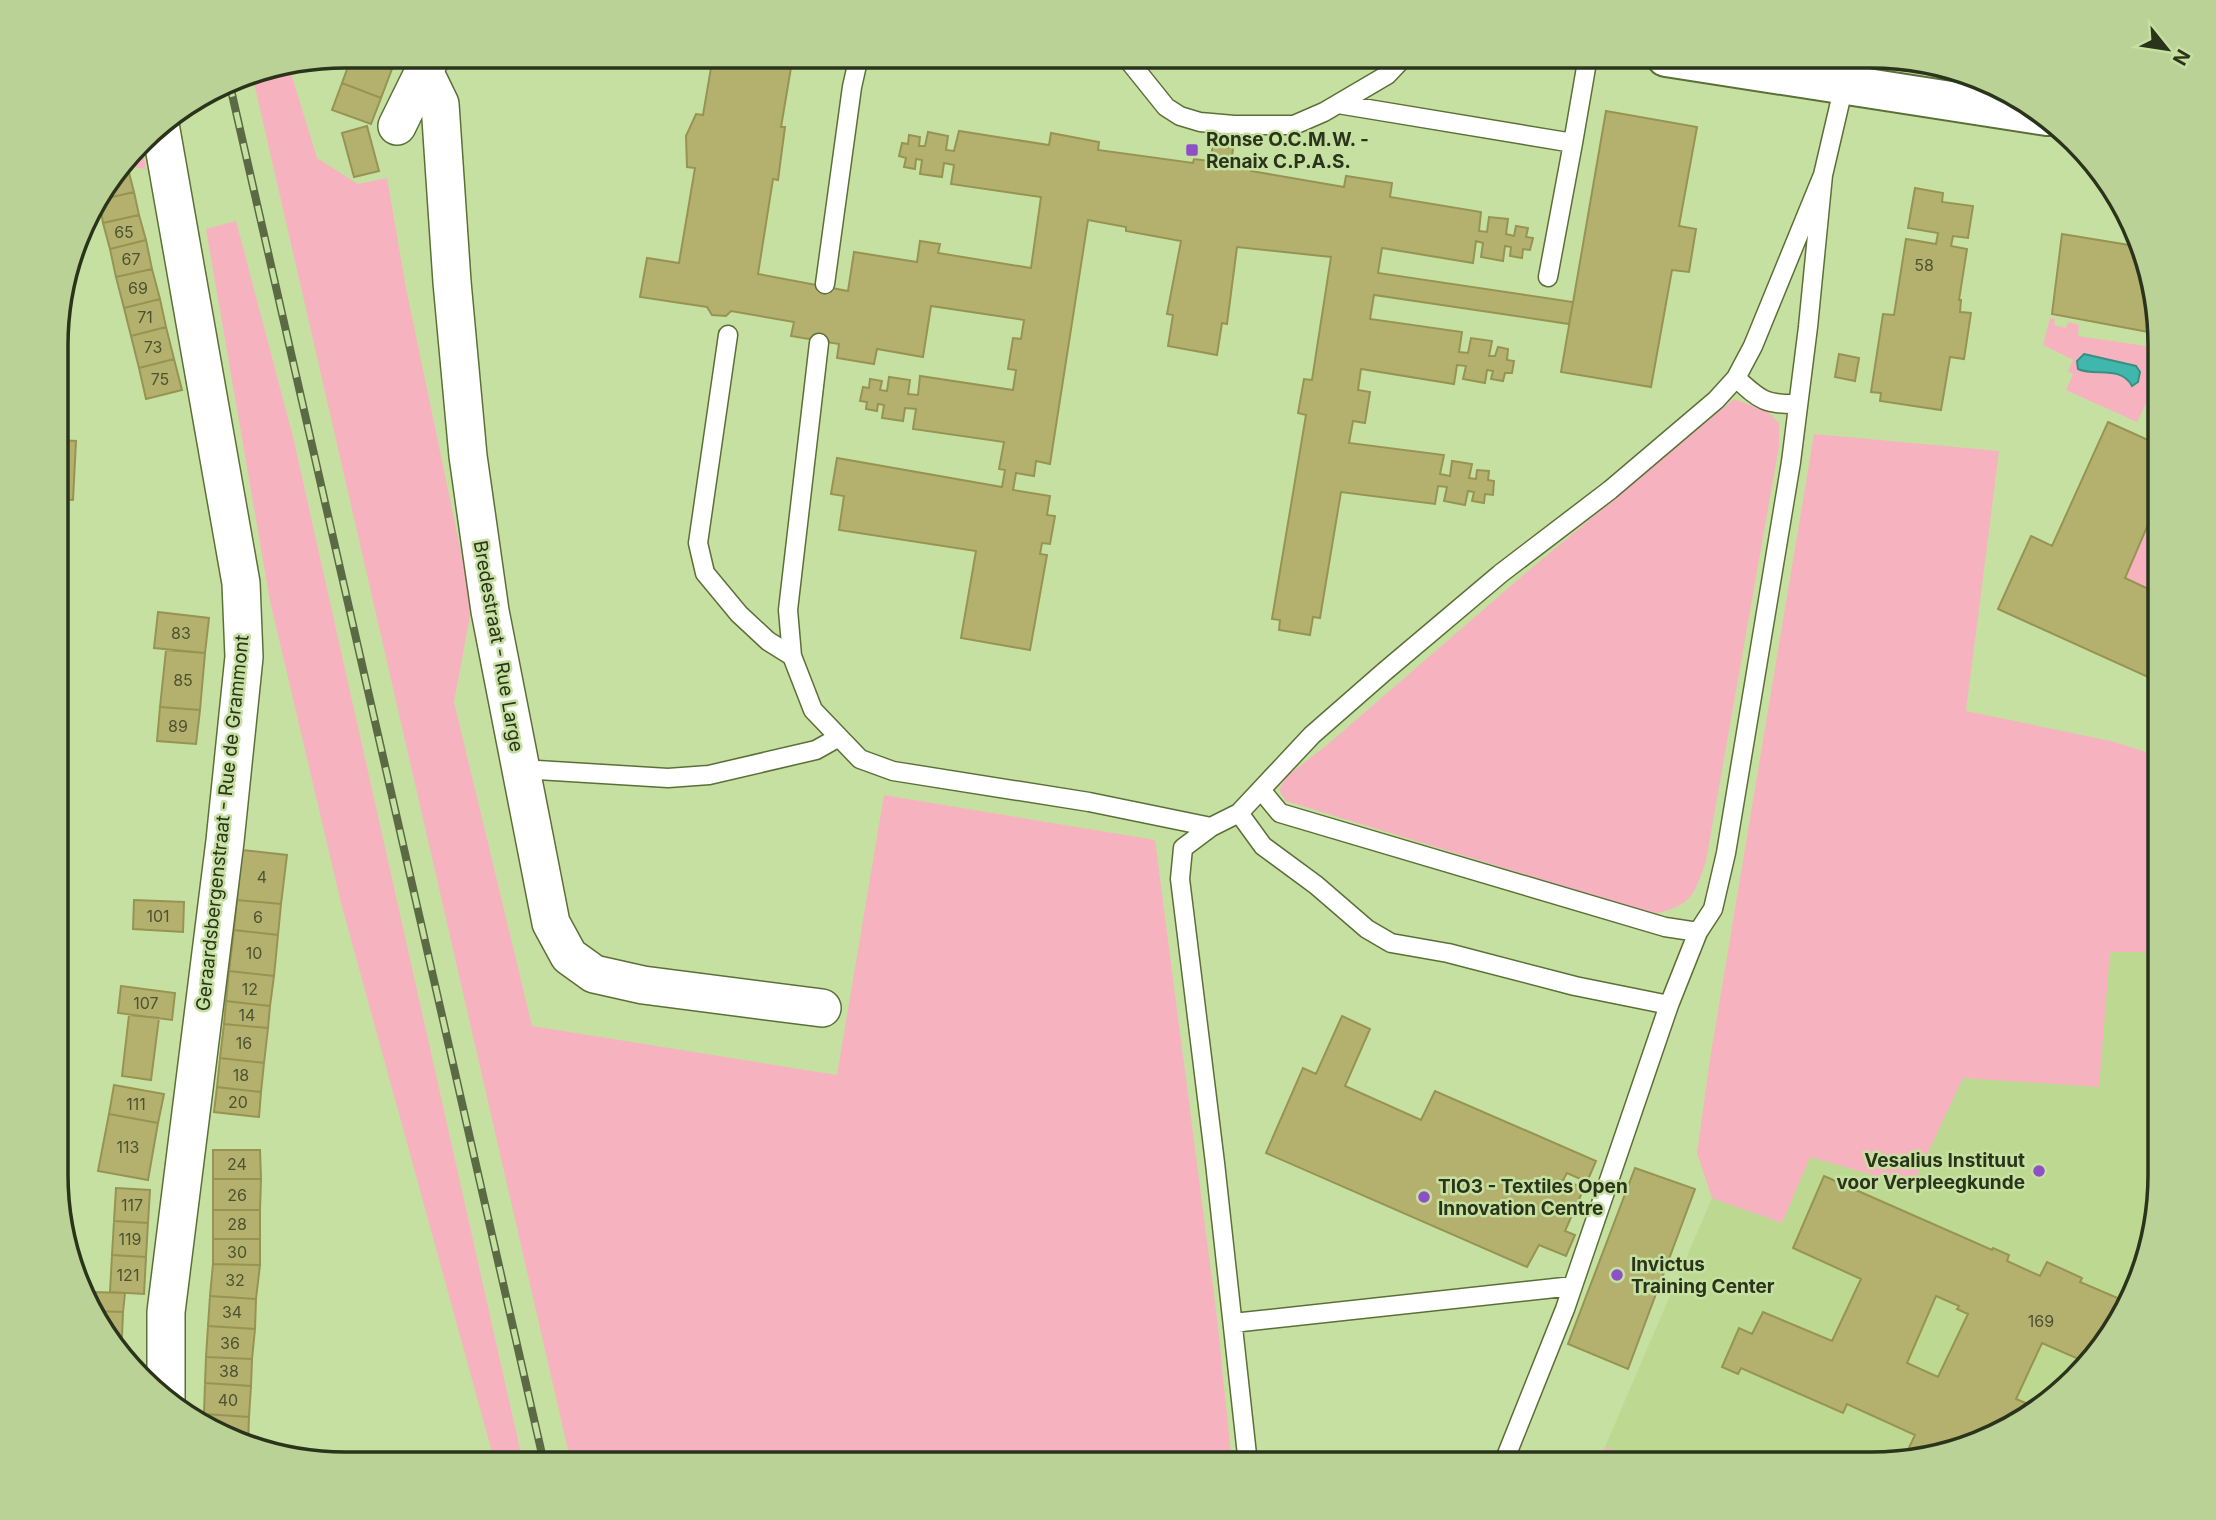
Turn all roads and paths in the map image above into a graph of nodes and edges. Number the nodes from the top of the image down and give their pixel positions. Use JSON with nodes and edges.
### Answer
{"nodes":[{"id":1,"x":426,"y":68,"type":"edge"},
{"id":2,"x":429,"y":68,"type":"edge"},
{"id":3,"x":856,"y":68,"type":"edge"},
{"id":4,"x":1135,"y":68,"type":"edge"},
{"id":5,"x":1394,"y":68,"type":"edge"},
{"id":6,"x":1586,"y":68,"type":"edge"},
{"id":7,"x":1751,"y":68,"type":"edge"},
{"id":8,"x":1844,"y":85,"type":"junction"},
{"id":9,"x":1338,"y":104,"type":"junction"},
{"id":10,"x":2020,"y":112,"type":"edge"},
{"id":11,"x":397,"y":125,"type":"dead end"},
{"id":12,"x":162,"y":138,"type":"edge"},
{"id":13,"x":1573,"y":143,"type":"junction"},
{"id":14,"x":1823,"y":175,"type":"junction"},
{"id":15,"x":1548,"y":276,"type":"dead end"},
{"id":16,"x":825,"y":284,"type":"dead end"},
{"id":17,"x":728,"y":335,"type":"dead end"},
{"id":18,"x":819,"y":343,"type":"dead end"},
{"id":19,"x":1736,"y":378,"type":"junction"},
{"id":20,"x":1798,"y":404,"type":"junction"},
{"id":21,"x":792,"y":656,"type":"junction"},
{"id":22,"x":839,"y":737,"type":"junction"},
{"id":23,"x":521,"y":769,"type":"junction"},
{"id":24,"x":1265,"y":785,"type":"junction"},
{"id":25,"x":1239,"y":813,"type":"junction"},
{"id":26,"x":1211,"y":827,"type":"junction"},
{"id":27,"x":1698,"y":932,"type":"junction"},
{"id":28,"x":1669,"y":1005,"type":"junction"},
{"id":29,"x":822,"y":1008,"type":"dead end"},
{"id":30,"x":1573,"y":1286,"type":"junction"},
{"id":31,"x":1233,"y":1323,"type":"junction"},
{"id":32,"x":166,"y":1386,"type":"edge"},
{"id":33,"x":1247,"y":1452,"type":"edge"},
{"id":34,"x":1508,"y":1452,"type":"edge"}],
"edges":[{"from":1,"to":11,"type":"street","name":"Bredestraat - Rue Large"},
{"from":2,"to":23,"type":"street","name":"Bredestraat - Rue Large"},
{"from":3,"to":16,"type":"lane"},
{"from":4,"to":9,"type":"lane"},
{"from":5,"to":9,"type":"lane"},
{"from":6,"to":13,"type":"lane"},
{"from":7,"to":8,"type":"street"},
{"from":8,"to":10,"type":"street"},
{"from":8,"to":14,"type":"lane"},
{"from":9,"to":13,"type":"lane"},
{"from":12,"to":32,"type":"street","name":"Geraardsbergenstraat - Rue de Grammont"},
{"from":13,"to":15,"type":"lane"},
{"from":14,"to":19,"type":"lane"},
{"from":14,"to":20,"type":"lane"},
{"from":17,"to":21,"type":"lane"},
{"from":18,"to":21,"type":"lane"},
{"from":19,"to":20,"type":"lane"},
{"from":19,"to":24,"type":"lane"},
{"from":20,"to":27,"type":"lane"},
{"from":21,"to":22,"type":"lane"},
{"from":22,"to":23,"type":"lane"},
{"from":22,"to":26,"type":"lane"},
{"from":23,"to":29,"type":"street","name":"Bredestraat - Rue Large"},
{"from":24,"to":25,"type":"lane"},
{"from":24,"to":27,"type":"lane"},
{"from":25,"to":26,"type":"lane"},
{"from":25,"to":28,"type":"lane"},
{"from":26,"to":31,"type":"lane"},
{"from":27,"to":28,"type":"lane"},
{"from":28,"to":30,"type":"lane"},
{"from":30,"to":31,"type":"lane"},
{"from":30,"to":34,"type":"lane"},
{"from":31,"to":33,"type":"lane"}]}
